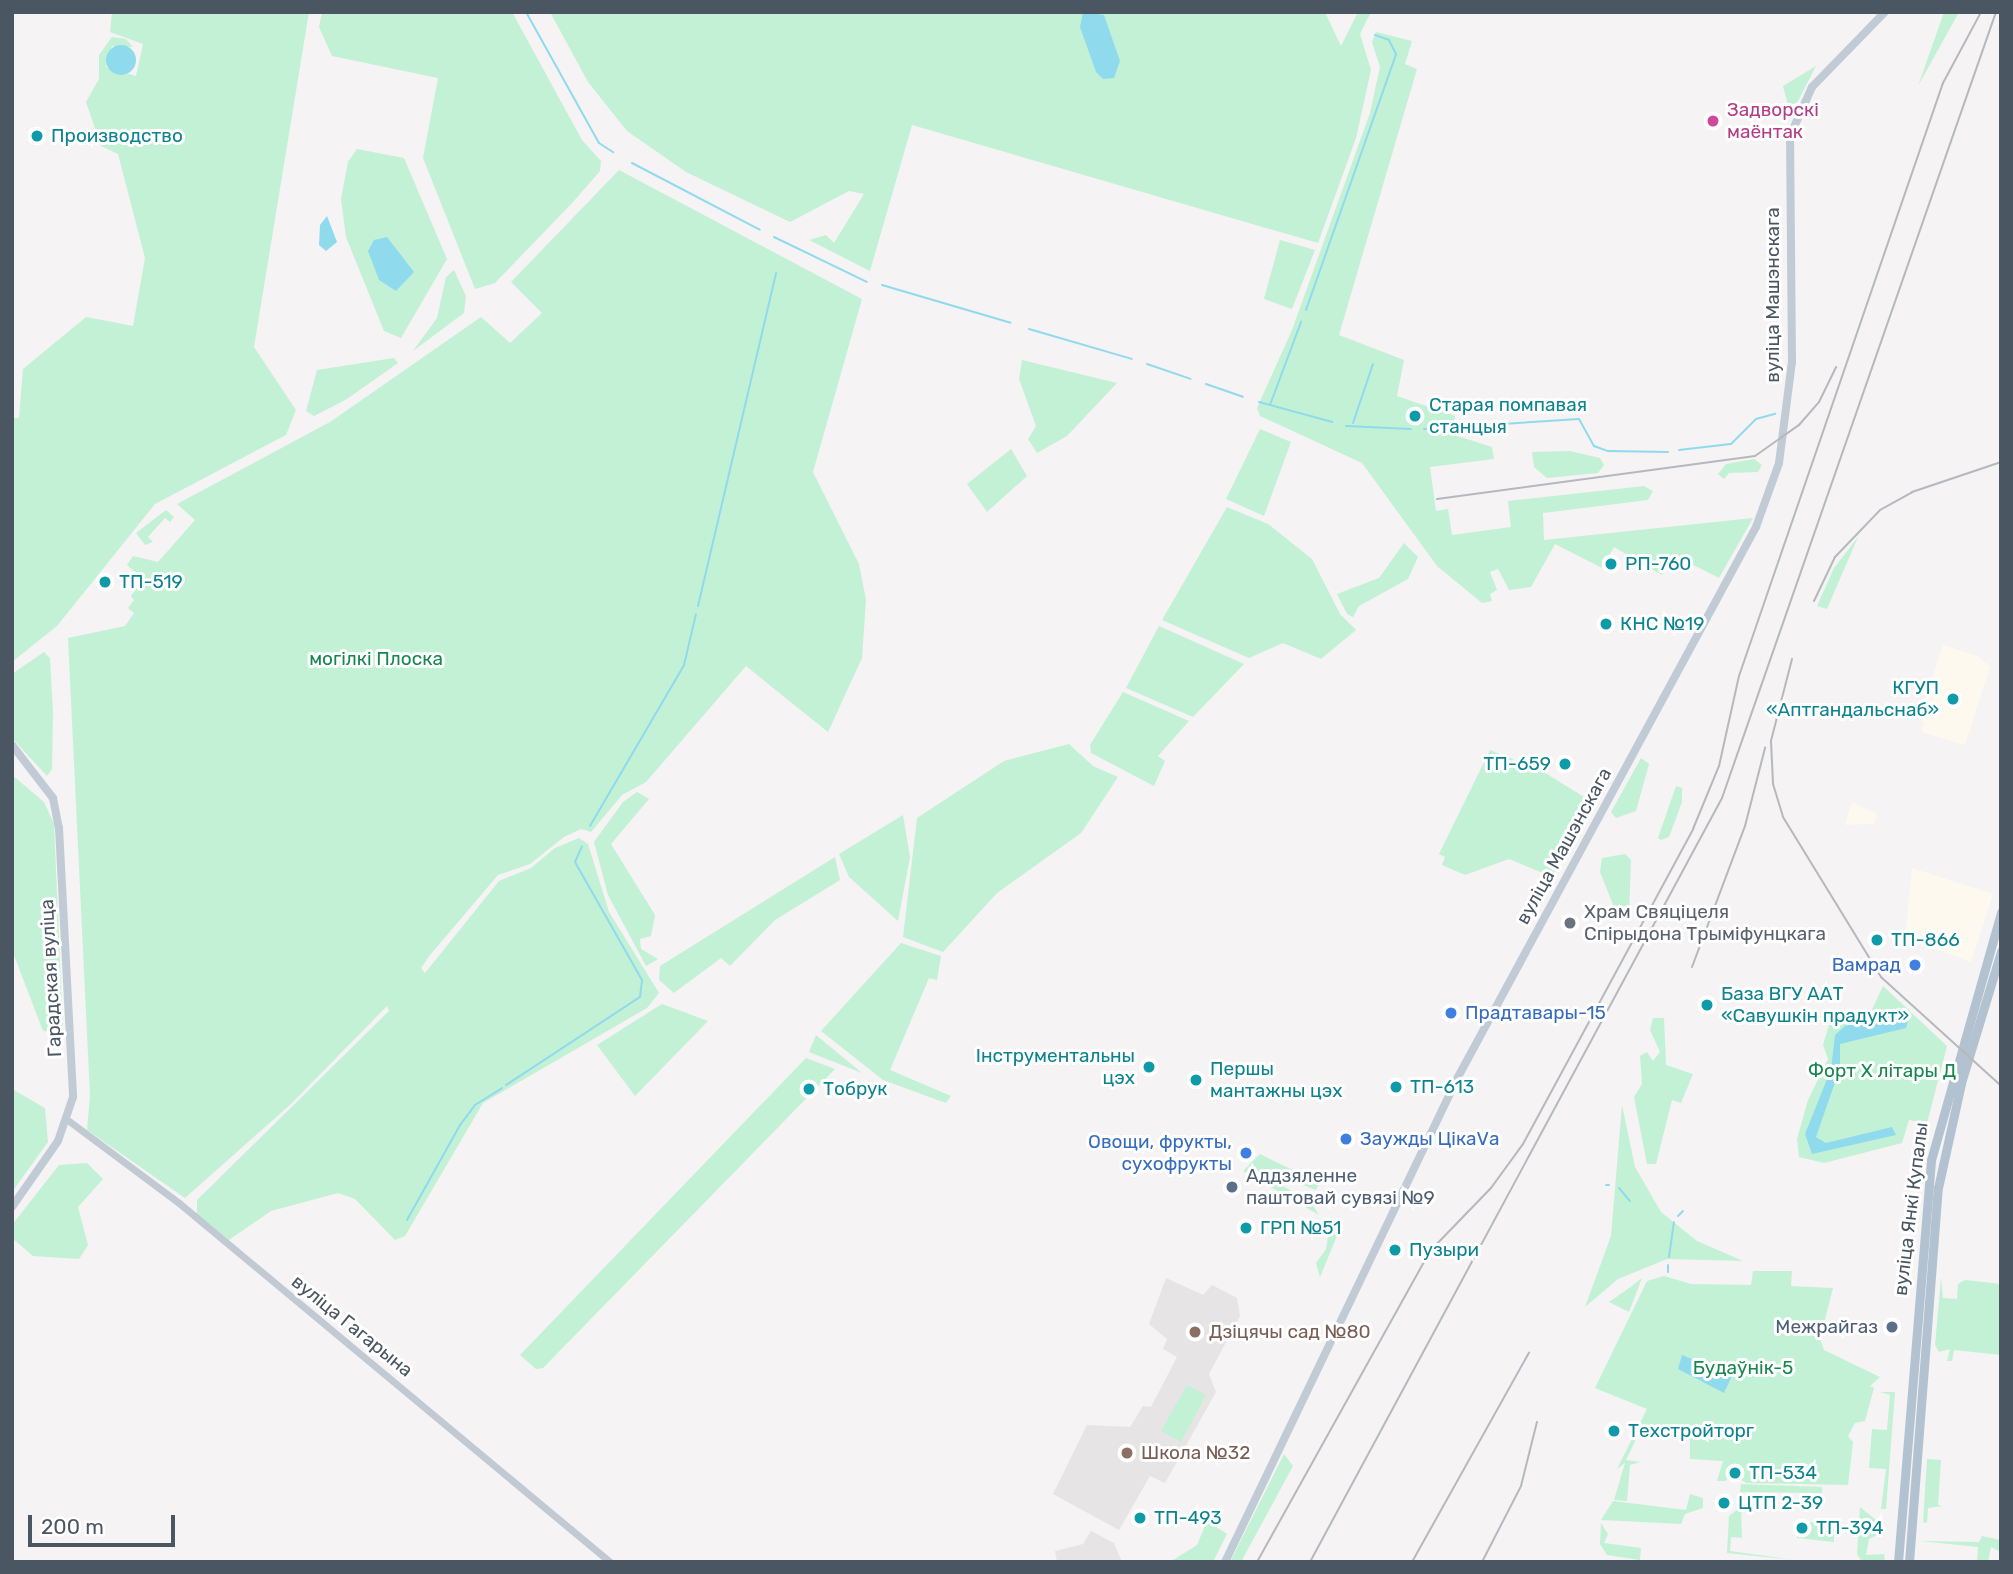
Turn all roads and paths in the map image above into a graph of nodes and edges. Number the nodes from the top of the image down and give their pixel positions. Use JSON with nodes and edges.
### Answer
{"nodes":[{"id":1,"x":1885,"y":12,"type":"edge"},
{"id":2,"x":12,"y":745,"type":"edge"},
{"id":3,"x":2001,"y":912,"type":"edge"},
{"id":4,"x":2001,"y":951,"type":"edge"},
{"id":5,"x":69,"y":1121,"type":"junction"},
{"id":6,"x":1931,"y":1160,"type":"junction"},
{"id":7,"x":1942,"y":1162,"type":"junction"},
{"id":8,"x":12,"y":1207,"type":"edge"},
{"id":9,"x":1900,"y":1529,"type":"junction"},
{"id":10,"x":1912,"y":1530,"type":"junction"},
{"id":11,"x":610,"y":1562,"type":"edge"},
{"id":12,"x":1225,"y":1562,"type":"edge"},
{"id":13,"x":1898,"y":1562,"type":"edge"},
{"id":14,"x":1909,"y":1562,"type":"edge"}],
"edges":[{"from":1,"to":12,"type":"main road","name":"вуліца Машэнскага"},
{"from":2,"to":5,"type":"main road","name":"Гарадская вуліца"},
{"from":3,"to":6,"type":"main road","name":"вуліца Янкі Купалы"},
{"from":4,"to":7,"type":"main road","name":"вуліца Янкі Купалы"},
{"from":5,"to":8,"type":"main road","name":"Гарадская вуліца"},
{"from":5,"to":11,"type":"street","name":"вуліца Гагарына"},
{"from":6,"to":7,"type":"main road"},
{"from":6,"to":9,"type":"main road","name":"вуліца Янкі Купалы"},
{"from":7,"to":10,"type":"main road","name":"вуліца Янкі Купалы"},
{"from":9,"to":10,"type":"main road"},
{"from":9,"to":13,"type":"main road","name":"вуліца Янкі Купалы"},
{"from":10,"to":14,"type":"main road","name":"вуліца Янкі Купалы"}]}
